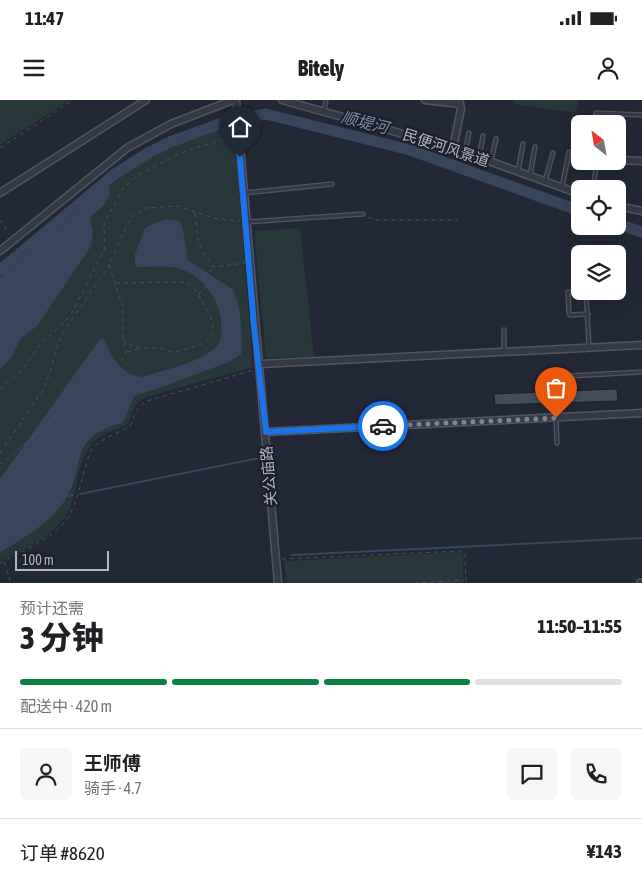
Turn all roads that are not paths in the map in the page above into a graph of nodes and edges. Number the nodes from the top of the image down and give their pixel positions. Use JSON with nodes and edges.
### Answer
{"nodes":[{"id":1,"x":146,"y":100,"type":"edge"},
{"id":2,"x":282,"y":100,"type":"edge"},
{"id":3,"x":326,"y":100,"type":"edge"},
{"id":4,"x":425,"y":100,"type":"edge"},
{"id":5,"x":235,"y":102,"type":"edge"},
{"id":6,"x":301,"y":102,"type":"edge"},
{"id":7,"x":459,"y":102,"type":"edge"},
{"id":8,"x":324,"y":110,"type":"junction"},
{"id":9,"x":596,"y":113,"type":"dead end"},
{"id":10,"x":642,"y":115,"type":"edge"},
{"id":11,"x":469,"y":133,"type":"dead end"},
{"id":12,"x":484,"y":136,"type":"dead end"},
{"id":13,"x":496,"y":139,"type":"dead end"},
{"id":14,"x":523,"y":144,"type":"dead end"},
{"id":15,"x":535,"y":147,"type":"dead end"},
{"id":16,"x":453,"y":148,"type":"junction"},
{"id":17,"x":569,"y":152,"type":"dead end"},
{"id":18,"x":465,"y":153,"type":"junction"},
{"id":19,"x":553,"y":153,"type":"dead end"},
{"id":20,"x":479,"y":158,"type":"junction"},
{"id":21,"x":626,"y":160,"type":"edge"},
{"id":22,"x":642,"y":161,"type":"edge"},
{"id":23,"x":491,"y":162,"type":"junction"},
{"id":24,"x":518,"y":172,"type":"junction"},
{"id":25,"x":530,"y":176,"type":"junction"},
{"id":26,"x":545,"y":181,"type":"junction"},
{"id":27,"x":332,"y":184,"type":"dead end"},
{"id":28,"x":562,"y":187,"type":"junction"},
{"id":29,"x":571,"y":190,"type":"edge"},
{"id":30,"x":0,"y":193,"type":"edge"},
{"id":31,"x":243,"y":193,"type":"junction"},
{"id":32,"x":626,"y":208,"type":"edge"},
{"id":33,"x":642,"y":211,"type":"edge"},
{"id":34,"x":363,"y":214,"type":"road end"},
{"id":35,"x":246,"y":222,"type":"junction"},
{"id":36,"x":0,"y":251,"type":"edge"},
{"id":37,"x":571,"y":292,"type":"edge"},
{"id":38,"x":586,"y":300,"type":"edge"},
{"id":39,"x":588,"y":314,"type":"junction"},
{"id":40,"x":504,"y":330,"type":"dead end"},
{"id":41,"x":642,"y":345,"type":"edge"},
{"id":42,"x":589,"y":348,"type":"junction"},
{"id":43,"x":504,"y":352,"type":"junction"},
{"id":44,"x":260,"y":366,"type":"junction"},
{"id":45,"x":642,"y":372,"type":"edge"},
{"id":46,"x":569,"y":376,"type":"dead end"},
{"id":47,"x":642,"y":414,"type":"edge"},
{"id":48,"x":556,"y":418,"type":"junction"},
{"id":49,"x":266,"y":432,"type":"junction"},
{"id":50,"x":557,"y":443,"type":"dead end"},
{"id":51,"x":278,"y":583,"type":"edge"}],
"edges":[{"from":1,"to":30,"type":"street"},
{"from":2,"to":6,"type":"street","name":"民便河风景道"},
{"from":3,"to":8,"type":"lane"},
{"from":4,"to":7,"type":"street"},
{"from":5,"to":31,"type":"street","name":"关公庙路"},
{"from":5,"to":36,"type":"street"},
{"from":6,"to":8,"type":"street","name":"民便河风景道"},
{"from":7,"to":16,"type":"street"},
{"from":8,"to":16,"type":"street","name":"民便河风景道"},
{"from":9,"to":10,"type":"lane"},
{"from":11,"to":18,"type":"lane"},
{"from":12,"to":20,"type":"lane"},
{"from":13,"to":23,"type":"lane"},
{"from":14,"to":24,"type":"lane"},
{"from":15,"to":25,"type":"lane"},
{"from":16,"to":18,"type":"street","name":"民便河风景道"},
{"from":17,"to":28,"type":"lane"},
{"from":18,"to":20,"type":"street","name":"民便河风景道"},
{"from":19,"to":26,"type":"lane"},
{"from":20,"to":23,"type":"street","name":"民便河风景道"},
{"from":21,"to":22,"type":"street"},
{"from":23,"to":24,"type":"street","name":"民便河风景道"},
{"from":24,"to":25,"type":"street","name":"民便河风景道"},
{"from":25,"to":26,"type":"street","name":"民便河风景道"},
{"from":26,"to":28,"type":"street","name":"民便河风景道"},
{"from":27,"to":31,"type":"lane"},
{"from":28,"to":29,"type":"street","name":"民便河风景道"},
{"from":31,"to":35,"type":"street","name":"关公庙路"},
{"from":32,"to":33,"type":"street"},
{"from":34,"to":35,"type":"lane"},
{"from":35,"to":44,"type":"street","name":"关公庙路"},
{"from":37,"to":39,"type":"lane"},
{"from":38,"to":39,"type":"lane"},
{"from":39,"to":42,"type":"lane"},
{"from":40,"to":43,"type":"lane"},
{"from":41,"to":42,"type":"street"},
{"from":42,"to":43,"type":"street"},
{"from":43,"to":44,"type":"street"},
{"from":44,"to":49,"type":"street","name":"关公庙路"},
{"from":45,"to":46,"type":"lane"},
{"from":47,"to":48,"type":"street"},
{"from":48,"to":49,"type":"street"},
{"from":48,"to":50,"type":"lane"},
{"from":49,"to":51,"type":"street","name":"关公庙路"}]}
